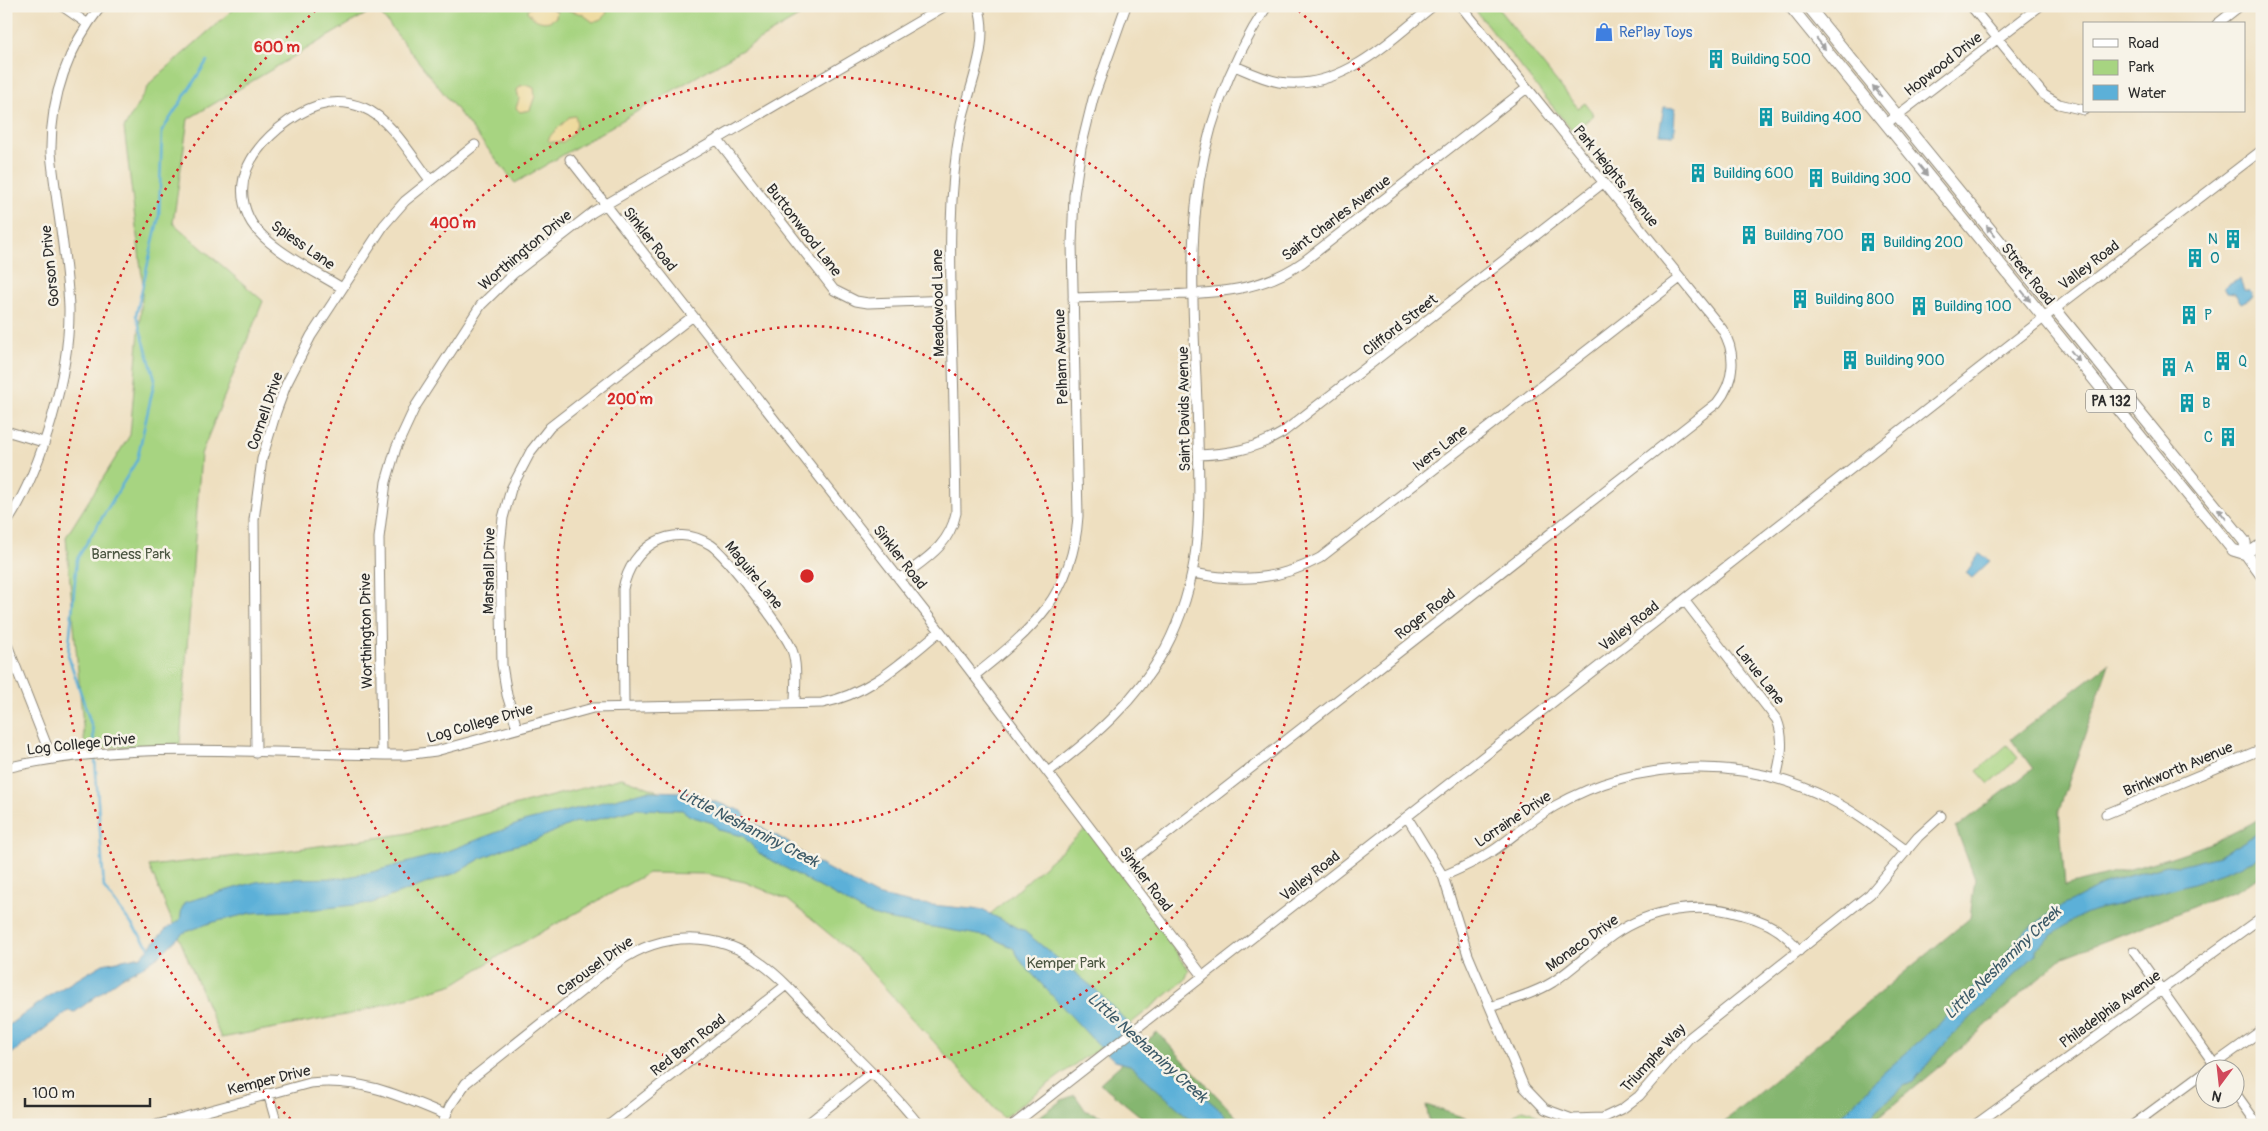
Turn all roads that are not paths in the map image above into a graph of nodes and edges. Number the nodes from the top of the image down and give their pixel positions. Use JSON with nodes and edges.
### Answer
{"nodes":[{"id":1,"x":62,"y":6,"type":"edge"},
{"id":2,"x":101,"y":6,"type":"edge"},
{"id":3,"x":945,"y":6,"type":"edge"},
{"id":4,"x":978,"y":6,"type":"edge"},
{"id":5,"x":1126,"y":6,"type":"edge"},
{"id":6,"x":1267,"y":6,"type":"edge"},
{"id":7,"x":1433,"y":6,"type":"edge"},
{"id":8,"x":1461,"y":6,"type":"edge"},
{"id":9,"x":1790,"y":6,"type":"edge"},
{"id":10,"x":1808,"y":6,"type":"edge"},
{"id":11,"x":1971,"y":6,"type":"edge"},
{"id":12,"x":2040,"y":6,"type":"edge"},
{"id":13,"x":2240,"y":6,"type":"edge"},
{"id":14,"x":2220,"y":22,"type":"edge"},
{"id":15,"x":88,"y":24,"type":"junction"},
{"id":16,"x":1998,"y":39,"type":"junction"},
{"id":17,"x":1235,"y":66,"type":"junction"},
{"id":18,"x":1527,"y":88,"type":"junction"},
{"id":19,"x":2083,"y":110,"type":"edge"},
{"id":20,"x":1898,"y":116,"type":"junction"},
{"id":21,"x":1886,"y":124,"type":"junction"},
{"id":22,"x":717,"y":140,"type":"junction"},
{"id":23,"x":475,"y":145,"type":"dead end"},
{"id":24,"x":2262,"y":150,"type":"edge"},
{"id":25,"x":570,"y":159,"type":"dead end"},
{"id":26,"x":430,"y":180,"type":"junction"},
{"id":27,"x":1603,"y":183,"type":"junction"},
{"id":28,"x":606,"y":205,"type":"junction"},
{"id":29,"x":1680,"y":278,"type":"junction"},
{"id":30,"x":342,"y":288,"type":"junction"},
{"id":31,"x":1194,"y":294,"type":"junction"},
{"id":32,"x":1073,"y":298,"type":"junction"},
{"id":33,"x":951,"y":300,"type":"junction"},
{"id":34,"x":2055,"y":309,"type":"junction"},
{"id":35,"x":693,"y":316,"type":"junction"},
{"id":36,"x":2044,"y":318,"type":"junction"},
{"id":37,"x":1732,"y":370,"type":"joint"},
{"id":38,"x":6,"y":431,"type":"edge"},
{"id":39,"x":43,"y":442,"type":"junction"},
{"id":40,"x":1199,"y":455,"type":"junction"},
{"id":41,"x":6,"y":524,"type":"edge"},
{"id":42,"x":2262,"y":543,"type":"edge"},
{"id":43,"x":2246,"y":554,"type":"junction"},
{"id":44,"x":1193,"y":573,"type":"junction"},
{"id":45,"x":2262,"y":576,"type":"edge"},
{"id":46,"x":899,"y":579,"type":"junction"},
{"id":47,"x":1684,"y":600,"type":"junction"},
{"id":48,"x":940,"y":631,"type":"junction"},
{"id":49,"x":6,"y":642,"type":"edge"},
{"id":50,"x":974,"y":676,"type":"junction"},
{"id":51,"x":795,"y":704,"type":"junction"},
{"id":52,"x":624,"y":706,"type":"junction"},
{"id":53,"x":517,"y":728,"type":"junction"},
{"id":54,"x":2262,"y":749,"type":"edge"},
{"id":55,"x":256,"y":753,"type":"junction"},
{"id":56,"x":382,"y":755,"type":"junction"},
{"id":57,"x":52,"y":759,"type":"junction"},
{"id":58,"x":6,"y":768,"type":"edge"},
{"id":59,"x":1048,"y":772,"type":"junction"},
{"id":60,"x":1776,"y":778,"type":"junction"},
{"id":61,"x":2106,"y":814,"type":"dead end"},
{"id":62,"x":1941,"y":816,"type":"dead end"},
{"id":63,"x":1407,"y":817,"type":"junction"},
{"id":64,"x":1906,"y":851,"type":"junction"},
{"id":65,"x":1122,"y":869,"type":"junction"},
{"id":66,"x":1443,"y":876,"type":"junction"},
{"id":67,"x":2262,"y":917,"type":"edge"},
{"id":68,"x":1799,"y":951,"type":"junction"},
{"id":69,"x":2134,"y":951,"type":"dead end"},
{"id":70,"x":1203,"y":976,"type":"junction"},
{"id":71,"x":785,"y":986,"type":"junction"},
{"id":72,"x":2161,"y":990,"type":"junction"},
{"id":73,"x":1490,"y":1007,"type":"junction"},
{"id":74,"x":2262,"y":1030,"type":"edge"},
{"id":75,"x":2205,"y":1058,"type":"edge"},
{"id":76,"x":2224,"y":1058,"type":"edge"},
{"id":77,"x":872,"y":1073,"type":"junction"},
{"id":78,"x":2196,"y":1079,"type":"edge"},
{"id":79,"x":268,"y":1094,"type":"junction"},
{"id":80,"x":2246,"y":1108,"type":"edge"},
{"id":81,"x":446,"y":1114,"type":"junction"},
{"id":82,"x":156,"y":1125,"type":"edge"},
{"id":83,"x":277,"y":1125,"type":"edge"},
{"id":84,"x":442,"y":1125,"type":"edge"},
{"id":85,"x":609,"y":1125,"type":"edge"},
{"id":86,"x":806,"y":1125,"type":"edge"},
{"id":87,"x":919,"y":1125,"type":"edge"},
{"id":88,"x":1013,"y":1125,"type":"edge"},
{"id":89,"x":1975,"y":1125,"type":"edge"},
{"id":90,"x":2133,"y":1125,"type":"edge"},
{"id":91,"x":2258,"y":1125,"type":"edge"}],
"edges":[{"from":1,"to":15,"type":"street"},
{"from":2,"to":15,"type":"street","name":"Gorson Drive"},
{"from":3,"to":22,"type":"street","name":"Worthington Drive"},
{"from":4,"to":33,"type":"street","name":"Meadowood Lane"},
{"from":5,"to":32,"type":"street","name":"Pelham Avenue"},
{"from":6,"to":17,"type":"street","name":"Saint Davids Avenue"},
{"from":7,"to":17,"type":"street"},
{"from":8,"to":18,"type":"street","name":"Park Heights Avenue"},
{"from":9,"to":21,"type":"main road","name":"Street Road","number":"PA 132","one_way":true},
{"from":20,"to":10,"type":"main road","name":"Street Road","number":"PA 132","one_way":true},
{"from":11,"to":16,"type":"street"},
{"from":12,"to":16,"type":"street","name":"Hopwood Drive"},
{"from":13,"to":14,"type":"street"},
{"from":15,"to":39,"type":"street","name":"Gorson Drive"},
{"from":16,"to":19,"type":"street"},
{"from":16,"to":20,"type":"street","name":"Hopwood Drive"},
{"from":17,"to":31,"type":"street","name":"Saint Davids Avenue"},
{"from":18,"to":27,"type":"street","name":"Park Heights Avenue"},
{"from":18,"to":31,"type":"street","name":"Saint Charles Avenue"},
{"from":20,"to":21,"type":"street","name":"Hopwood Drive"},
{"from":34,"to":20,"type":"main road","name":"Street Road","number":"PA 132","one_way":true},
{"from":21,"to":36,"type":"main road","name":"Street Road","number":"PA 132","one_way":true},
{"from":22,"to":28,"type":"street","name":"Worthington Drive"},
{"from":22,"to":33,"type":"street","name":"Buttonwood Lane"},
{"from":23,"to":26,"type":"street","name":"Cornell Drive"},
{"from":24,"to":34,"type":"street","name":"Valley Road"},
{"from":25,"to":28,"type":"street","name":"Sinkler Road"},
{"from":26,"to":30,"type":"street","name":"Cornell Drive"},
{"from":26,"to":30,"type":"street","name":"Spiess Lane"},
{"from":27,"to":29,"type":"street","name":"Park Heights Avenue"},
{"from":27,"to":40,"type":"street","name":"Clifford Street"},
{"from":28,"to":35,"type":"street","name":"Sinkler Road"},
{"from":28,"to":56,"type":"street","name":"Worthington Drive"},
{"from":29,"to":37,"type":"street","name":"Park Heights Avenue"},
{"from":29,"to":44,"type":"street","name":"Ivers Lane"},
{"from":30,"to":55,"type":"street","name":"Cornell Drive"},
{"from":31,"to":32,"type":"street","name":"Saint Charles Avenue"},
{"from":31,"to":40,"type":"street","name":"Saint Davids Avenue"},
{"from":32,"to":50,"type":"street","name":"Pelham Avenue"},
{"from":33,"to":46,"type":"street","name":"Meadowood Lane"},
{"from":34,"to":36,"type":"street","name":"Valley Road"},
{"from":43,"to":34,"type":"main road","name":"Street Road","number":"PA 132","one_way":true},
{"from":35,"to":46,"type":"street","name":"Sinkler Road"},
{"from":35,"to":53,"type":"street","name":"Marshall Drive"},
{"from":36,"to":43,"type":"main road","name":"Street Road","number":"PA 132","one_way":true},
{"from":36,"to":47,"type":"street","name":"Valley Road"},
{"from":37,"to":65,"type":"street","name":"Roger Road"},
{"from":38,"to":39,"type":"street"},
{"from":39,"to":41,"type":"street","name":"Gorson Drive"},
{"from":40,"to":44,"type":"street","name":"Saint Davids Avenue"},
{"from":42,"to":43,"type":"street"},
{"from":43,"to":45,"type":"main road","name":"Street Road","number":"PA 132"},
{"from":44,"to":59,"type":"street","name":"Saint Davids Avenue"},
{"from":46,"to":48,"type":"street","name":"Sinkler Road"},
{"from":47,"to":60,"type":"street","name":"Larue Lane"},
{"from":47,"to":63,"type":"street","name":"Valley Road"},
{"from":48,"to":50,"type":"street","name":"Sinkler Road"},
{"from":48,"to":51,"type":"street","name":"Log College Drive"},
{"from":49,"to":57,"type":"street"},
{"from":50,"to":59,"type":"street","name":"Sinkler Road"},
{"from":51,"to":52,"type":"street","name":"Log College Drive"},
{"from":51,"to":52,"type":"street","name":"Maguire Lane"},
{"from":52,"to":53,"type":"street","name":"Log College Drive"},
{"from":53,"to":56,"type":"street","name":"Log College Drive"},
{"from":54,"to":61,"type":"street","name":"Brinkworth Avenue"},
{"from":55,"to":56,"type":"street","name":"Log College Drive"},
{"from":55,"to":57,"type":"street","name":"Log College Drive"},
{"from":57,"to":58,"type":"street","name":"Log College Drive"},
{"from":59,"to":65,"type":"street","name":"Sinkler Road"},
{"from":60,"to":64,"type":"street","name":"Lorraine Drive"},
{"from":60,"to":66,"type":"street","name":"Lorraine Drive"},
{"from":62,"to":64,"type":"street","name":"Triumphe Way"},
{"from":63,"to":66,"type":"street","name":"Triumphe Way"},
{"from":63,"to":70,"type":"street","name":"Valley Road"},
{"from":64,"to":68,"type":"street","name":"Triumphe Way"},
{"from":65,"to":70,"type":"street","name":"Sinkler Road"},
{"from":66,"to":73,"type":"street","name":"Triumphe Way"},
{"from":67,"to":72,"type":"street","name":"Philadelphia Avenue"},
{"from":68,"to":73,"type":"street","name":"Monaco Drive"},
{"from":68,"to":73,"type":"street","name":"Triumphe Way"},
{"from":69,"to":72,"type":"street"},
{"from":70,"to":88,"type":"street","name":"Valley Road"},
{"from":71,"to":77,"type":"street","name":"Carousel Drive"},
{"from":71,"to":81,"type":"street","name":"Carousel Drive"},
{"from":71,"to":85,"type":"street","name":"Red Barn Road"},
{"from":72,"to":75,"type":"street"},
{"from":72,"to":89,"type":"street","name":"Philadelphia Avenue"},
{"from":74,"to":76,"type":"street"},
{"from":77,"to":86,"type":"street"},
{"from":77,"to":87,"type":"street","name":"Carousel Drive"},
{"from":78,"to":90,"type":"street"},
{"from":79,"to":81,"type":"street","name":"Kemper Drive"},
{"from":79,"to":82,"type":"street","name":"Kemper Drive"},
{"from":79,"to":83,"type":"street"},
{"from":80,"to":91,"type":"street"},
{"from":81,"to":84,"type":"street","name":"Carousel Drive"}]}
